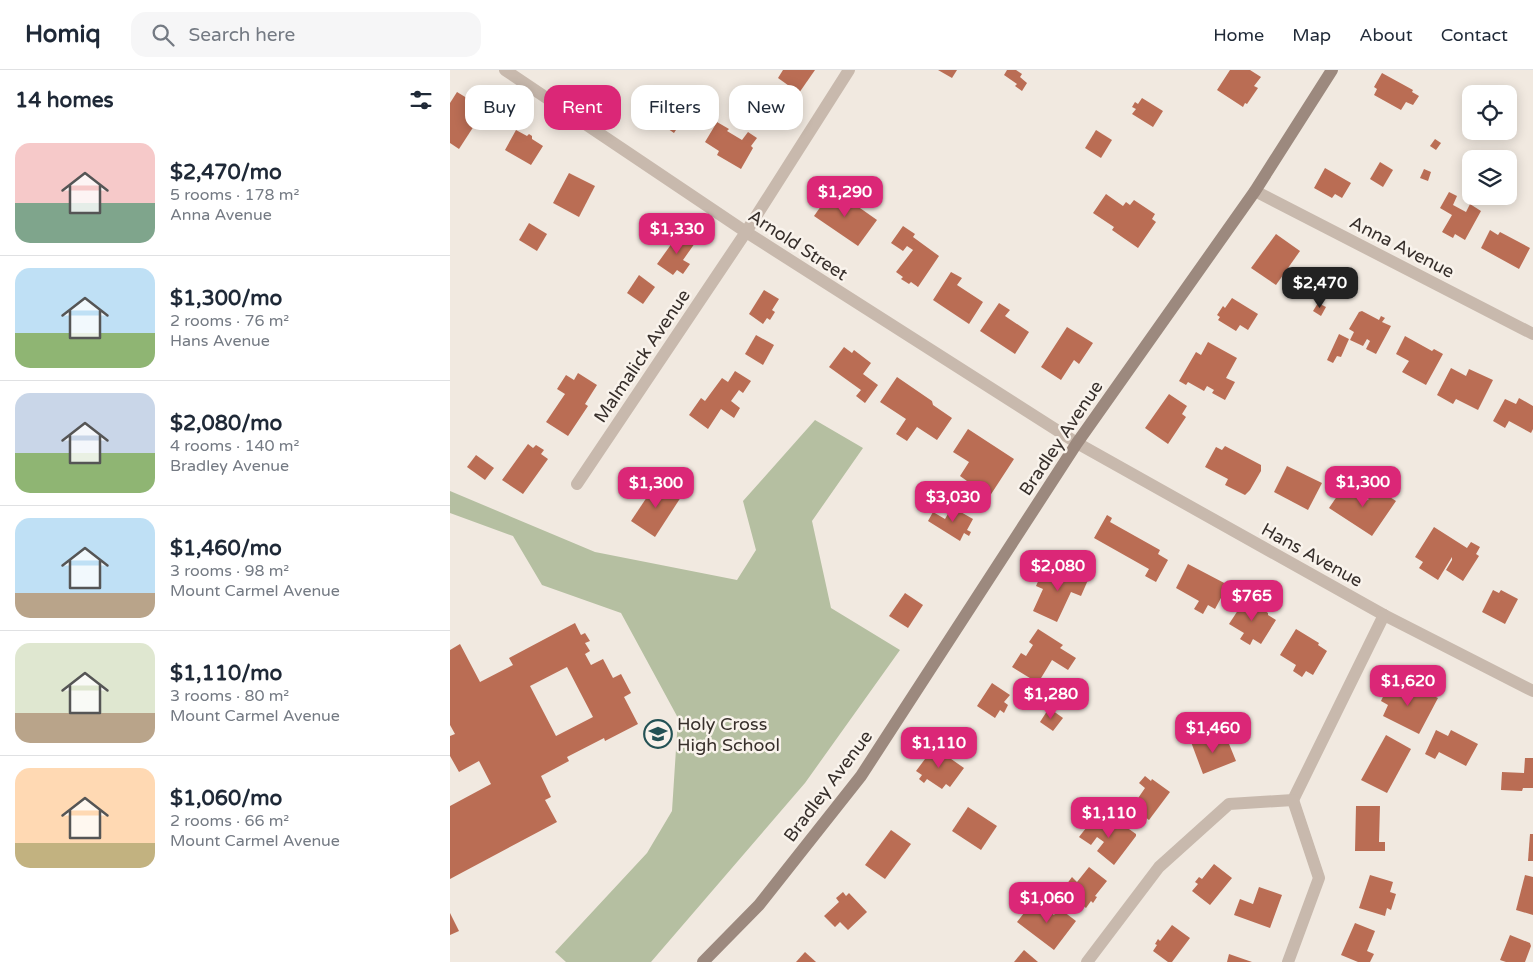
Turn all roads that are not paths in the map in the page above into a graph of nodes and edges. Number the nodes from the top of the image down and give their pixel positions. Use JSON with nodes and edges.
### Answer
{"nodes":[{"id":1,"x":505,"y":70,"type":"edge"},
{"id":2,"x":849,"y":70,"type":"edge"},
{"id":3,"x":1332,"y":70,"type":"edge"},
{"id":4,"x":1255,"y":191,"type":"junction"},
{"id":5,"x":746,"y":232,"type":"junction"},
{"id":6,"x":1533,"y":334,"type":"edge"},
{"id":7,"x":1076,"y":443,"type":"junction"},
{"id":8,"x":577,"y":484,"type":"dead end"},
{"id":9,"x":1384,"y":615,"type":"junction"},
{"id":10,"x":1533,"y":691,"type":"edge"},
{"id":11,"x":1293,"y":800,"type":"junction"},
{"id":12,"x":703,"y":962,"type":"edge"},
{"id":13,"x":1087,"y":962,"type":"edge"},
{"id":14,"x":1288,"y":962,"type":"edge"}],
"edges":[{"from":1,"to":5,"type":"street","name":"Arnold Street"},
{"from":2,"to":5,"type":"street","name":"Malmalick Avenue"},
{"from":3,"to":4,"type":"street","name":"Bradley Avenue"},
{"from":4,"to":6,"type":"street","name":"Anna Avenue"},
{"from":4,"to":7,"type":"street","name":"Bradley Avenue"},
{"from":5,"to":7,"type":"street","name":"Arnold Street"},
{"from":5,"to":8,"type":"street","name":"Malmalick Avenue"},
{"from":7,"to":9,"type":"street","name":"Hans Avenue"},
{"from":7,"to":12,"type":"street","name":"Bradley Avenue"},
{"from":9,"to":10,"type":"street","name":"Hans Avenue"},
{"from":9,"to":11,"type":"street"},
{"from":11,"to":13,"type":"street"},
{"from":11,"to":14,"type":"street"}]}
